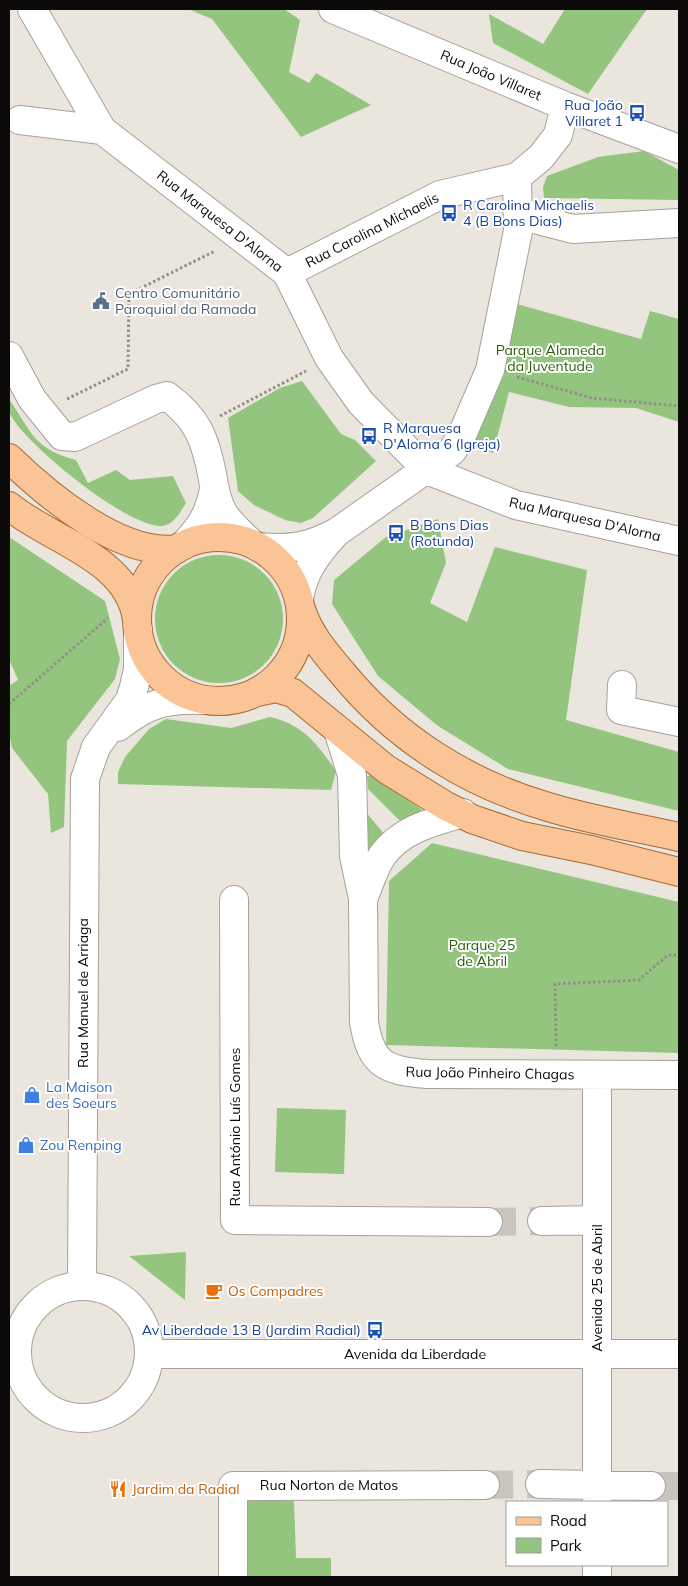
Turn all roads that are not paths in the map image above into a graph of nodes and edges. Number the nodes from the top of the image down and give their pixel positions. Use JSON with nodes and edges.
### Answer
{"nodes":[{"id":1,"x":32,"y":9,"type":"edge"},
{"id":2,"x":333,"y":9,"type":"edge"},
{"id":3,"x":565,"y":106,"type":"junction"},
{"id":4,"x":20,"y":120,"type":"dead end"},
{"id":5,"x":102,"y":130,"type":"junction"},
{"id":6,"x":679,"y":149,"type":"edge"},
{"id":7,"x":517,"y":177,"type":"junction"},
{"id":8,"x":517,"y":209,"type":"junction"},
{"id":9,"x":679,"y":223,"type":"edge"},
{"id":10,"x":287,"y":273,"type":"junction"},
{"id":11,"x":9,"y":356,"type":"edge"},
{"id":12,"x":9,"y":458,"type":"edge"},
{"id":13,"x":427,"y":470,"type":"junction"},
{"id":14,"x":214,"y":489,"type":"junction"},
{"id":15,"x":9,"y":506,"type":"edge"},
{"id":16,"x":337,"y":532,"type":"junction"},
{"id":17,"x":679,"y":541,"type":"edge"},
{"id":18,"x":255,"y":545,"type":"junction"},
{"id":19,"x":180,"y":547,"type":"junction"},
{"id":20,"x":300,"y":603,"type":"junction"},
{"id":21,"x":130,"y":621,"type":"junction"},
{"id":22,"x":622,"y":685,"type":"dead end"},
{"id":23,"x":256,"y":692,"type":"junction"},
{"id":24,"x":203,"y":700,"type":"junction"},
{"id":25,"x":679,"y":722,"type":"edge"},
{"id":26,"x":338,"y":730,"type":"junction"},
{"id":27,"x":104,"y":737,"type":"junction"},
{"id":28,"x":462,"y":813,"type":"junction"},
{"id":29,"x":679,"y":837,"type":"edge"},
{"id":30,"x":679,"y":872,"type":"edge"},
{"id":31,"x":234,"y":900,"type":"dead end"},
{"id":32,"x":363,"y":900,"type":"junction"},
{"id":33,"x":597,"y":1075,"type":"junction"},
{"id":34,"x":679,"y":1075,"type":"edge"},
{"id":35,"x":597,"y":1220,"type":"junction"},
{"id":36,"x":542,"y":1221,"type":"tunnel mouth"},
{"id":37,"x":488,"y":1222,"type":"tunnel mouth"},
{"id":38,"x":82,"y":1285,"type":"junction"},
{"id":39,"x":13,"y":1353,"type":"edge"},
{"id":40,"x":150,"y":1354,"type":"junction"},
{"id":41,"x":596,"y":1354,"type":"junction"},
{"id":42,"x":679,"y":1354,"type":"edge"},
{"id":43,"x":486,"y":1484,"type":"tunnel mouth"},
{"id":44,"x":540,"y":1484,"type":"tunnel mouth"},
{"id":45,"x":651,"y":1486,"type":"tunnel mouth"},
{"id":46,"x":597,"y":1494,"type":"edge"},
{"id":47,"x":233,"y":1577,"type":"edge"}],
"edges":[{"from":1,"to":5,"type":"street"},
{"from":2,"to":3,"type":"street","name":"Rua João Villaret"},
{"from":3,"to":6,"type":"street","name":"Rua João Villaret"},
{"from":3,"to":7,"type":"street","name":"Rua Carolina Michaelis"},
{"from":4,"to":5,"type":"street"},
{"from":5,"to":10,"type":"street","name":"Rua Marquesa D'Alorna"},
{"from":7,"to":8,"type":"street"},
{"from":7,"to":10,"type":"street","name":"Rua Carolina Michaelis"},
{"from":8,"to":9,"type":"street"},
{"from":8,"to":13,"type":"street"},
{"from":10,"to":13,"type":"street","name":"Rua Marquesa D'Alorna"},
{"from":11,"to":14,"type":"street"},
{"from":12,"to":19,"type":"main road"},
{"from":13,"to":16,"type":"street"},
{"from":13,"to":17,"type":"street","name":"Rua Marquesa D'Alorna"},
{"from":14,"to":18,"type":"street"},
{"from":14,"to":19,"type":"street"},
{"from":15,"to":21,"type":"main road"},
{"from":16,"to":18,"type":"street"},
{"from":16,"to":20,"type":"street"},
{"from":18,"to":19,"type":"main road"},
{"from":18,"to":20,"type":"main road"},
{"from":19,"to":21,"type":"main road"},
{"from":20,"to":23,"type":"main road"},
{"from":20,"to":29,"type":"main road"},
{"from":21,"to":24,"type":"main road"},
{"from":21,"to":27,"type":"street","name":"Rua Manuel de Arriaga"},
{"from":22,"to":25,"type":"street"},
{"from":23,"to":24,"type":"main road"},
{"from":23,"to":26,"type":"main road"},
{"from":24,"to":27,"type":"street","name":"Rua Manuel de Arriaga"},
{"from":26,"to":28,"type":"main road"},
{"from":26,"to":32,"type":"street","name":"Rua João Pinheiro Chagas"},
{"from":27,"to":38,"type":"street","name":"Rua Manuel de Arriaga"},
{"from":28,"to":30,"type":"main road"},
{"from":28,"to":32,"type":"street","name":"Rua João Pinheiro Chagas"},
{"from":31,"to":37,"type":"street","name":"Rua António Luís Gomes"},
{"from":32,"to":33,"type":"street","name":"Rua João Pinheiro Chagas"},
{"from":33,"to":34,"type":"street","name":"Rua João Pinheiro Chagas"},
{"from":33,"to":35,"type":"street","name":"Avenida 25 de Abril"},
{"from":35,"to":36,"type":"street"},
{"from":35,"to":41,"type":"street","name":"Avenida 25 de Abril"},
{"from":38,"to":39,"type":"street"},
{"from":38,"to":40,"type":"street"},
{"from":39,"to":40,"type":"street"},
{"from":40,"to":41,"type":"street","name":"Avenida da Liberdade"},
{"from":41,"to":42,"type":"street","name":"Avenida da Liberdade"},
{"from":41,"to":46,"type":"street","name":"Avenida 25 de Abril"},
{"from":43,"to":47,"type":"street","name":"Rua Norton de Matos"},
{"from":44,"to":46,"type":"street"},
{"from":45,"to":46,"type":"street"}]}
